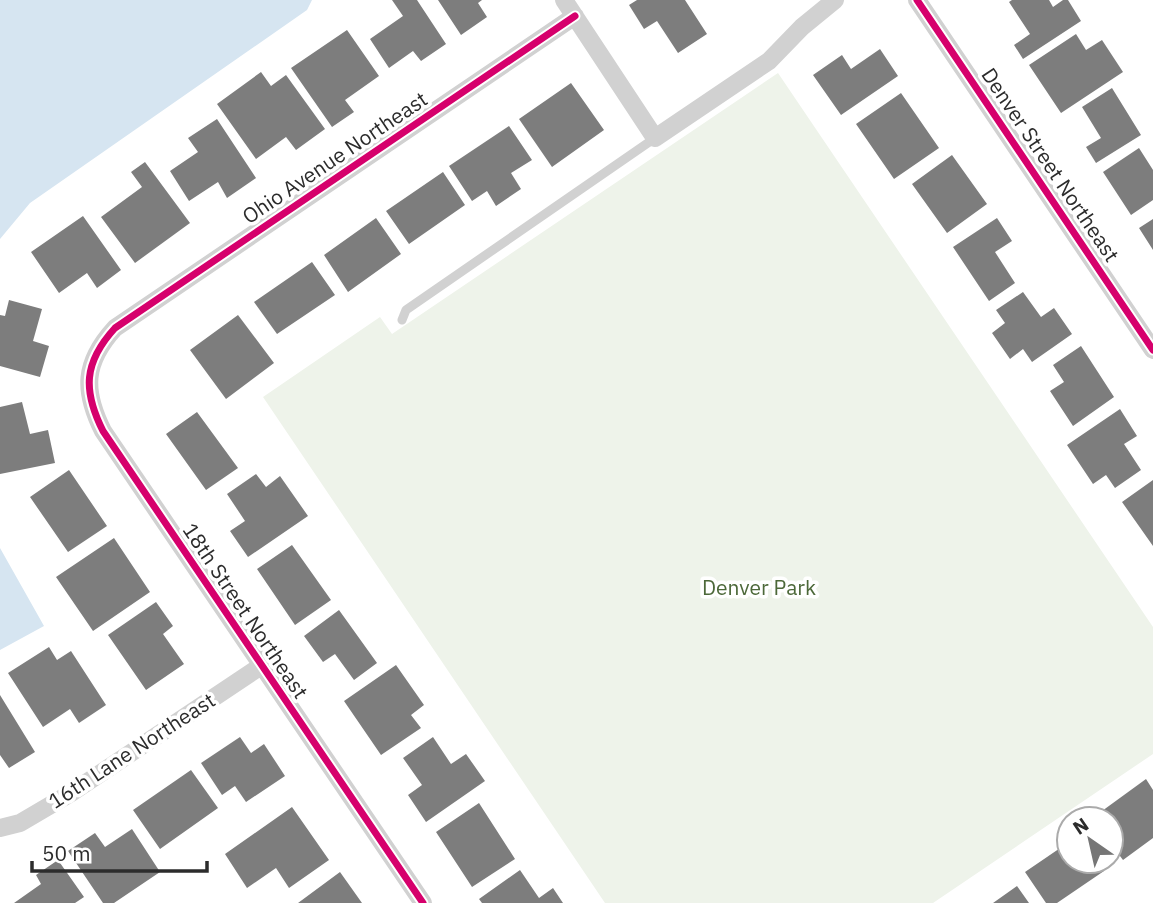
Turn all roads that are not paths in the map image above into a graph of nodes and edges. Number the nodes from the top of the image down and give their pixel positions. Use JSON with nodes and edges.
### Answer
{"nodes":[{"id":1,"x":564,"y":0,"type":"edge"},
{"id":2,"x":835,"y":0,"type":"edge"},
{"id":3,"x":917,"y":0,"type":"edge"},
{"id":4,"x":575,"y":16,"type":"junction"},
{"id":5,"x":655,"y":138,"type":"junction"},
{"id":6,"x":402,"y":320,"type":"dead end"},
{"id":7,"x":115,"y":328,"type":"joint"},
{"id":8,"x":1153,"y":350,"type":"edge"},
{"id":9,"x":261,"y":666,"type":"junction"},
{"id":10,"x":0,"y":828,"type":"edge"},
{"id":11,"x":422,"y":903,"type":"edge"}],
"edges":[{"from":1,"to":4,"type":"street"},
{"from":2,"to":5,"type":"street"},
{"from":3,"to":8,"type":"street","name":"Denver Street Northeast"},
{"from":4,"to":5,"type":"street"},
{"from":4,"to":7,"type":"street","name":"Ohio Avenue Northeast"},
{"from":5,"to":6,"type":"lane"},
{"from":7,"to":9,"type":"street","name":"18th Street Northeast"},
{"from":9,"to":10,"type":"street","name":"16th Lane Northeast"},
{"from":9,"to":11,"type":"street","name":"18th Street Northeast"}]}
